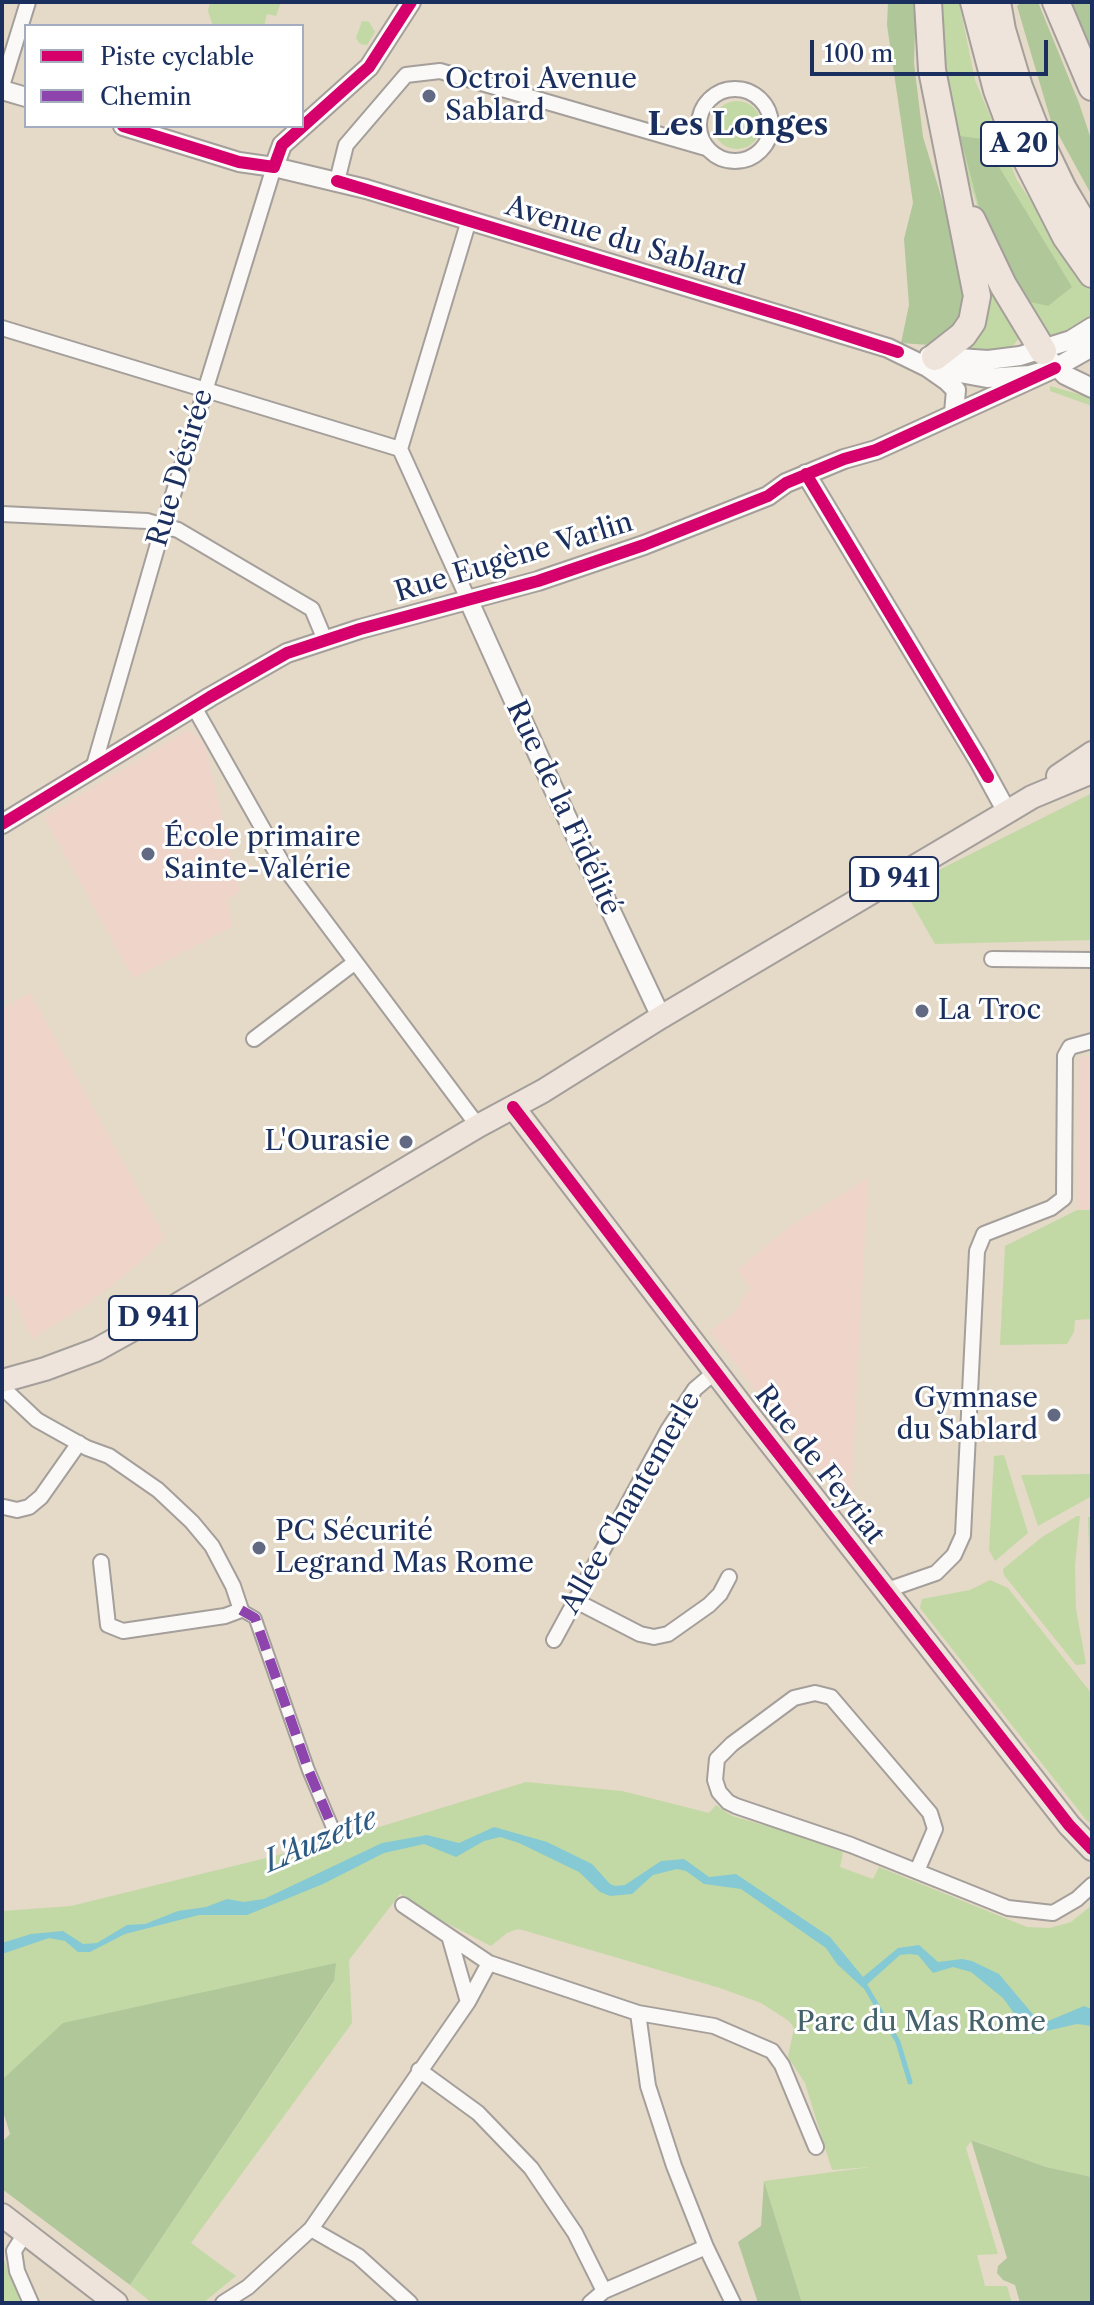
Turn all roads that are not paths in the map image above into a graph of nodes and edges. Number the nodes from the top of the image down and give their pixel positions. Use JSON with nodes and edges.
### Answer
{"nodes":[{"id":1,"x":28,"y":2,"type":"edge"},
{"id":2,"x":411,"y":2,"type":"edge"},
{"id":3,"x":928,"y":2,"type":"edge"},
{"id":4,"x":974,"y":2,"type":"edge"},
{"id":5,"x":997,"y":2,"type":"edge"},
{"id":6,"x":1056,"y":2,"type":"edge"},
{"id":7,"x":1092,"y":87,"type":"edge"},
{"id":8,"x":2,"y":88,"type":"edge"},
{"id":9,"x":24,"y":96,"type":"edge"},
{"id":10,"x":304,"y":125,"type":"edge"},
{"id":11,"x":129,"y":128,"type":"edge"},
{"id":12,"x":301,"y":128,"type":"edge"},
{"id":13,"x":706,"y":148,"type":"junction"},
{"id":14,"x":948,"y":149,"type":"junction"},
{"id":15,"x":274,"y":167,"type":"junction"},
{"id":16,"x":337,"y":181,"type":"junction"},
{"id":17,"x":469,"y":220,"type":"junction"},
{"id":18,"x":1092,"y":238,"type":"edge"},
{"id":19,"x":1092,"y":274,"type":"edge"},
{"id":20,"x":1092,"y":327,"type":"edge"},
{"id":21,"x":2,"y":328,"type":"edge"},
{"id":22,"x":1092,"y":347,"type":"edge"},
{"id":23,"x":1049,"y":359,"type":"junction"},
{"id":24,"x":931,"y":362,"type":"junction"},
{"id":25,"x":1092,"y":388,"type":"edge"},
{"id":26,"x":205,"y":390,"type":"junction"},
{"id":27,"x":954,"y":413,"type":"junction"},
{"id":28,"x":400,"y":449,"type":"junction"},
{"id":29,"x":806,"y":474,"type":"junction"},
{"id":30,"x":2,"y":514,"type":"edge"},
{"id":31,"x":164,"y":525,"type":"junction"},
{"id":32,"x":468,"y":599,"type":"junction"},
{"id":33,"x":325,"y":640,"type":"junction"},
{"id":34,"x":194,"y":707,"type":"junction"},
{"id":35,"x":1092,"y":753,"type":"edge"},
{"id":36,"x":93,"y":769,"type":"junction"},
{"id":37,"x":1092,"y":772,"type":"edge"},
{"id":38,"x":1032,"y":797,"type":"junction"},
{"id":39,"x":1007,"y":812,"type":"junction"},
{"id":40,"x":2,"y":824,"type":"edge"},
{"id":41,"x":992,"y":959,"type":"dead end"},
{"id":42,"x":1092,"y":960,"type":"edge"},
{"id":43,"x":354,"y":963,"type":"junction"},
{"id":44,"x":661,"y":1017,"type":"junction"},
{"id":45,"x":254,"y":1039,"type":"dead end"},
{"id":46,"x":1092,"y":1041,"type":"edge"},
{"id":47,"x":513,"y":1107,"type":"junction"},
{"id":48,"x":478,"y":1126,"type":"junction"},
{"id":49,"x":715,"y":1372,"type":"junction"},
{"id":50,"x":2,"y":1381,"type":"edge"},
{"id":51,"x":2,"y":1387,"type":"edge"},
{"id":52,"x":79,"y":1443,"type":"junction"},
{"id":53,"x":4,"y":1507,"type":"dead end"},
{"id":54,"x":101,"y":1562,"type":"dead end"},
{"id":55,"x":729,"y":1577,"type":"dead end"},
{"id":56,"x":887,"y":1590,"type":"junction"},
{"id":57,"x":574,"y":1600,"type":"junction"},
{"id":58,"x":241,"y":1610,"type":"junction"},
{"id":59,"x":554,"y":1640,"type":"dead end"},
{"id":60,"x":334,"y":1831,"type":"dead end"},
{"id":61,"x":1092,"y":1849,"type":"edge"},
{"id":62,"x":917,"y":1871,"type":"junction"},
{"id":63,"x":1092,"y":1885,"type":"edge"},
{"id":64,"x":403,"y":1905,"type":"dead end"},
{"id":65,"x":450,"y":1939,"type":"junction"},
{"id":66,"x":489,"y":1963,"type":"junction"},
{"id":67,"x":468,"y":2002,"type":"junction"},
{"id":68,"x":638,"y":2013,"type":"junction"},
{"id":69,"x":419,"y":2070,"type":"junction"},
{"id":70,"x":816,"y":2147,"type":"dead end"},
{"id":71,"x":2,"y":2215,"type":"edge"},
{"id":72,"x":311,"y":2229,"type":"junction"},
{"id":73,"x":26,"y":2232,"type":"junction"},
{"id":74,"x":706,"y":2247,"type":"junction"},
{"id":75,"x":248,"y":2287,"type":"junction"},
{"id":76,"x":604,"y":2291,"type":"junction"},
{"id":77,"x":31,"y":2303,"type":"edge"},
{"id":78,"x":116,"y":2303,"type":"edge"},
{"id":79,"x":223,"y":2303,"type":"edge"},
{"id":80,"x":234,"y":2303,"type":"edge"},
{"id":81,"x":410,"y":2303,"type":"edge"},
{"id":82,"x":590,"y":2303,"type":"edge"},
{"id":83,"x":733,"y":2303,"type":"edge"}],
"edges":[{"from":1,"to":8,"type":"street"},
{"from":2,"to":10,"type":"street"},
{"from":3,"to":14,"type":"highway"},
{"from":4,"to":19,"type":"highway","number":"A 20"},
{"from":5,"to":18,"type":"highway","number":"A 20"},
{"from":6,"to":7,"type":"highway"},
{"from":8,"to":9,"type":"street"},
{"from":11,"to":15,"type":"street","name":"Avenue du Sablard"},
{"from":12,"to":15,"type":"street"},
{"from":13,"to":13,"type":"street"},
{"from":13,"to":16,"type":"street"},
{"from":14,"to":23,"type":"highway"},
{"from":14,"to":24,"type":"highway"},
{"from":15,"to":16,"type":"street","name":"Avenue du Sablard"},
{"from":15,"to":26,"type":"street","name":"Rue Désirée"},
{"from":16,"to":17,"type":"street","name":"Avenue du Sablard"},
{"from":17,"to":24,"type":"street","name":"Avenue du Sablard"},
{"from":17,"to":28,"type":"street"},
{"from":20,"to":23,"type":"street","name":"Avenue du Sablard"},
{"from":21,"to":26,"type":"street"},
{"from":22,"to":23,"type":"street","name":"Avenue du Sablard"},
{"from":23,"to":24,"type":"street","name":"Avenue du Sablard"},
{"from":23,"to":25,"type":"street"},
{"from":23,"to":27,"type":"street","name":"Rue Eugène Varlin"},
{"from":24,"to":27,"type":"street"},
{"from":26,"to":28,"type":"street"},
{"from":26,"to":31,"type":"street","name":"Rue Désirée"},
{"from":27,"to":29,"type":"street","name":"Rue Eugène Varlin"},
{"from":28,"to":32,"type":"street"},
{"from":29,"to":32,"type":"street","name":"Rue Eugène Varlin"},
{"from":29,"to":39,"type":"street"},
{"from":30,"to":31,"type":"street"},
{"from":31,"to":33,"type":"street"},
{"from":31,"to":36,"type":"street","name":"Rue Désirée"},
{"from":32,"to":33,"type":"street","name":"Rue Eugène Varlin"},
{"from":32,"to":44,"type":"street","name":"Rue de la Fidélité"},
{"from":33,"to":34,"type":"street","name":"Rue Eugène Varlin"},
{"from":34,"to":36,"type":"street","name":"Rue Eugène Varlin"},
{"from":34,"to":43,"type":"street"},
{"from":35,"to":38,"type":"main road","number":"D 941"},
{"from":36,"to":40,"type":"street","name":"Rue Eugène Varlin"},
{"from":37,"to":38,"type":"main road","number":"D 941"},
{"from":38,"to":39,"type":"main road","number":"D 941"},
{"from":39,"to":44,"type":"main road","number":"D 941"},
{"from":41,"to":42,"type":"street"},
{"from":43,"to":45,"type":"street"},
{"from":43,"to":48,"type":"street"},
{"from":44,"to":47,"type":"main road","number":"D 941"},
{"from":46,"to":56,"type":"street"},
{"from":47,"to":48,"type":"main road","number":"D 941"},
{"from":47,"to":49,"type":"main road","name":"Rue de Feytiat"},
{"from":48,"to":50,"type":"main road","number":"D 941"},
{"from":49,"to":56,"type":"main road","name":"Rue de Feytiat"},
{"from":49,"to":57,"type":"street","name":"Allée Chantemerle"},
{"from":51,"to":52,"type":"street"},
{"from":52,"to":53,"type":"street"},
{"from":52,"to":58,"type":"street"},
{"from":54,"to":58,"type":"street"},
{"from":55,"to":57,"type":"street"},
{"from":56,"to":61,"type":"main road","name":"Rue de Feytiat"},
{"from":57,"to":59,"type":"street","name":"Allée Chantemerle"},
{"from":58,"to":60,"type":"street"},
{"from":62,"to":62,"type":"street"},
{"from":62,"to":63,"type":"street"},
{"from":64,"to":65,"type":"street"},
{"from":65,"to":66,"type":"street"},
{"from":65,"to":67,"type":"street"},
{"from":66,"to":67,"type":"street"},
{"from":66,"to":68,"type":"street"},
{"from":67,"to":69,"type":"street"},
{"from":68,"to":70,"type":"street"},
{"from":68,"to":74,"type":"street"},
{"from":69,"to":72,"type":"street"},
{"from":69,"to":76,"type":"street"},
{"from":71,"to":73,"type":"main road"},
{"from":72,"to":75,"type":"street"},
{"from":72,"to":81,"type":"street"},
{"from":73,"to":77,"type":"street"},
{"from":73,"to":78,"type":"main road"},
{"from":74,"to":76,"type":"street"},
{"from":74,"to":83,"type":"street"},
{"from":75,"to":79,"type":"street"},
{"from":75,"to":80,"type":"street"},
{"from":76,"to":82,"type":"street"}]}
